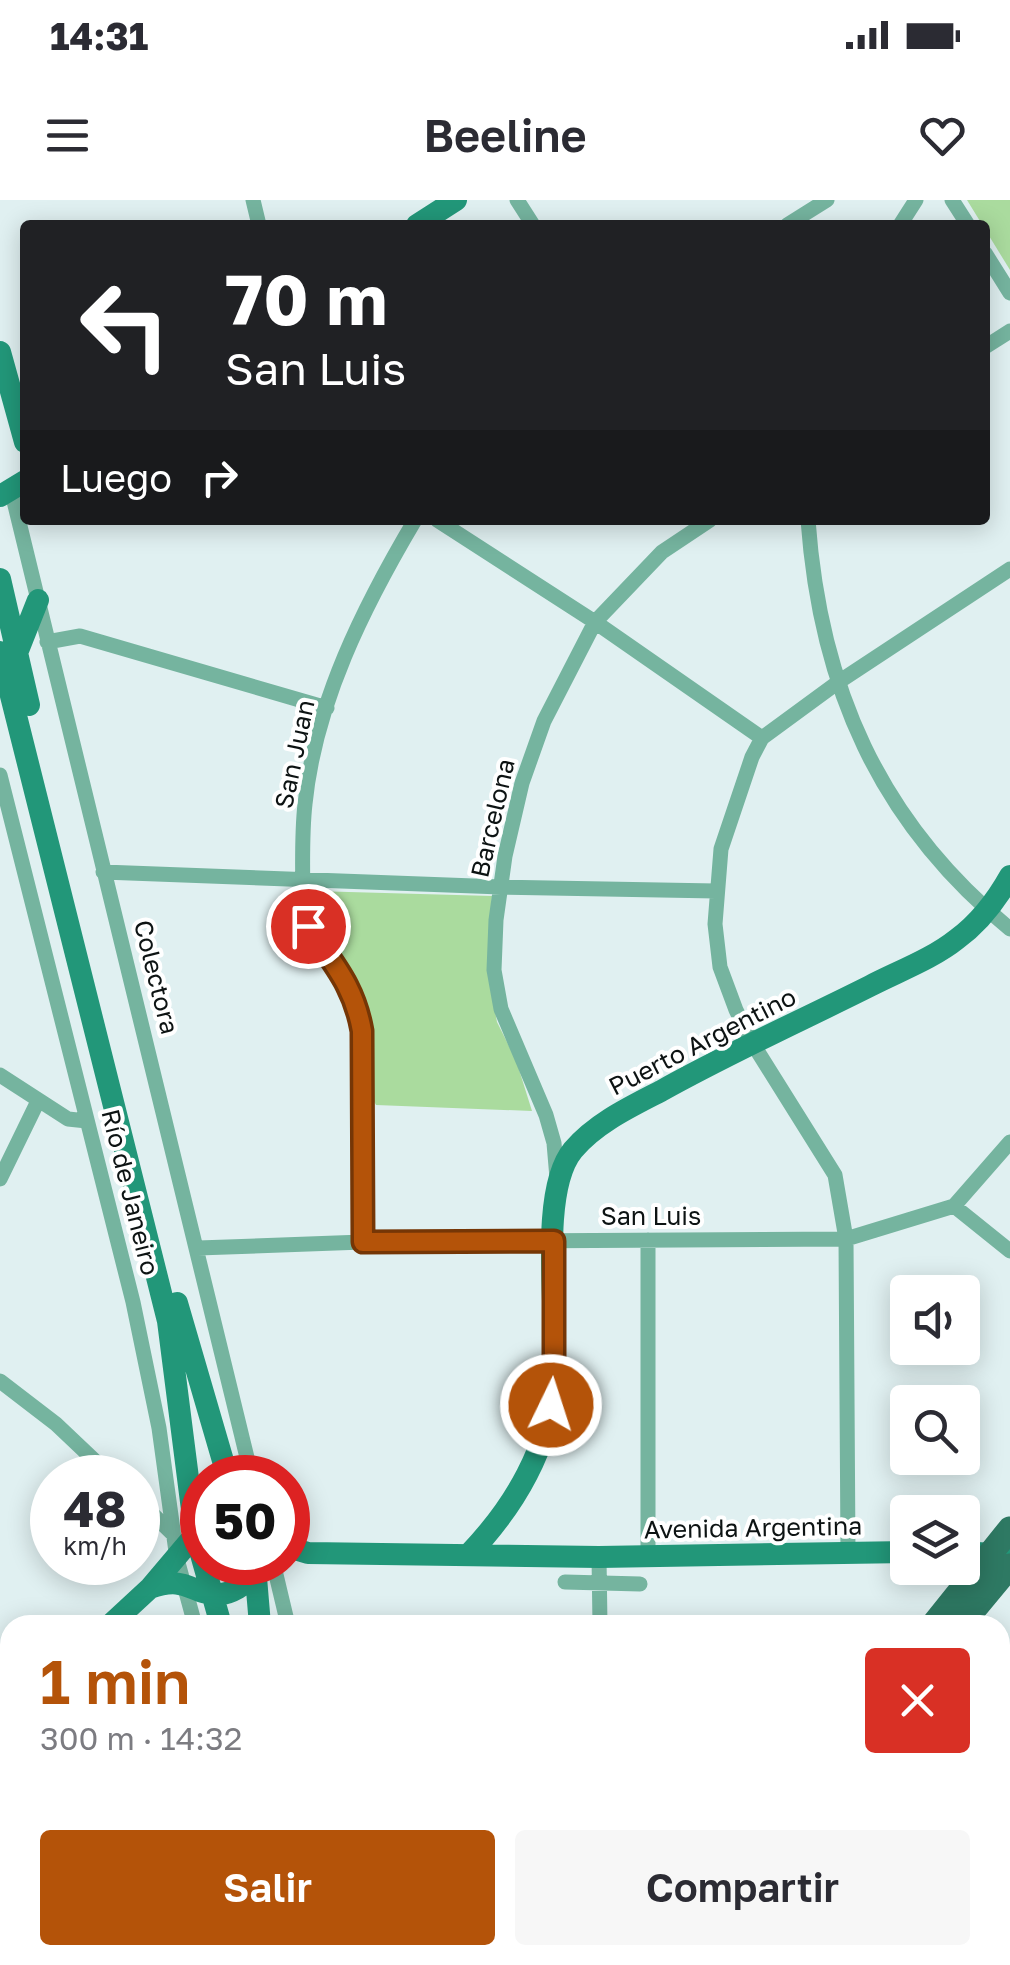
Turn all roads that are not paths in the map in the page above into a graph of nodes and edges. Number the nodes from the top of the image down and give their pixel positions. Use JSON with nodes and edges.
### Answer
{"nodes":[{"id":1,"x":456,"y":200,"type":"edge"},
{"id":2,"x":827,"y":200,"type":"edge"},
{"id":3,"x":424,"y":220,"type":"edge"},
{"id":4,"x":795,"y":220,"type":"edge"},
{"id":5,"x":990,"y":261,"type":"edge"},
{"id":6,"x":1010,"y":293,"type":"edge"},
{"id":7,"x":0,"y":352,"type":"edge"},
{"id":8,"x":20,"y":424,"type":"edge"},
{"id":9,"x":12,"y":489,"type":"edge"},
{"id":10,"x":20,"y":523,"type":"edge"},
{"id":11,"x":20,"y":525,"type":"edge"},
{"id":12,"x":412,"y":525,"type":"edge"},
{"id":13,"x":445,"y":525,"type":"edge"},
{"id":14,"x":702,"y":525,"type":"edge"},
{"id":15,"x":808,"y":525,"type":"edge"},
{"id":16,"x":1010,"y":569,"type":"edge"},
{"id":17,"x":0,"y":579,"type":"edge"},
{"id":18,"x":38,"y":600,"type":"junction"},
{"id":19,"x":595,"y":622,"type":"junction"},
{"id":20,"x":48,"y":642,"type":"junction"},
{"id":21,"x":8,"y":652,"type":"edge"},
{"id":22,"x":837,"y":683,"type":"junction"},
{"id":23,"x":327,"y":708,"type":"junction"},
{"id":24,"x":762,"y":738,"type":"junction"},
{"id":25,"x":0,"y":775,"type":"edge"},
{"id":26,"x":3,"y":797,"type":"edge"},
{"id":27,"x":102,"y":872,"type":"junction"},
{"id":28,"x":1010,"y":876,"type":"edge"},
{"id":29,"x":303,"y":879,"type":"junction"},
{"id":30,"x":501,"y":888,"type":"junction"},
{"id":31,"x":716,"y":891,"type":"junction"},
{"id":32,"x":988,"y":911,"type":"junction"},
{"id":33,"x":1010,"y":929,"type":"edge"},
{"id":34,"x":752,"y":1044,"type":"junction"},
{"id":35,"x":0,"y":1075,"type":"edge"},
{"id":36,"x":38,"y":1101,"type":"junction"},
{"id":37,"x":88,"y":1122,"type":"junction"},
{"id":38,"x":1010,"y":1142,"type":"edge"},
{"id":39,"x":0,"y":1179,"type":"edge"},
{"id":40,"x":558,"y":1182,"type":"junction"},
{"id":41,"x":954,"y":1206,"type":"junction"},
{"id":42,"x":846,"y":1239,"type":"junction"},
{"id":43,"x":648,"y":1240,"type":"junction"},
{"id":44,"x":554,"y":1241,"type":"junction"},
{"id":45,"x":363,"y":1242,"type":"junction"},
{"id":46,"x":198,"y":1248,"type":"junction"},
{"id":47,"x":1010,"y":1251,"type":"edge"},
{"id":48,"x":0,"y":1381,"type":"edge"},
{"id":49,"x":89,"y":1455,"type":"edge"},
{"id":50,"x":182,"y":1455,"type":"edge"},
{"id":51,"x":221,"y":1455,"type":"edge"},
{"id":52,"x":247,"y":1455,"type":"edge"},
{"id":53,"x":180,"y":1498,"type":"edge"},
{"id":54,"x":1010,"y":1529,"type":"edge"},
{"id":55,"x":848,"y":1552,"type":"junction"},
{"id":56,"x":890,"y":1552,"type":"edge"},
{"id":57,"x":180,"y":1553,"type":"edge"},
{"id":58,"x":469,"y":1554,"type":"junction"},
{"id":59,"x":599,"y":1556,"type":"junction"},
{"id":60,"x":648,"y":1556,"type":"junction"},
{"id":61,"x":1003,"y":1558,"type":"edge"},
{"id":62,"x":177,"y":1559,"type":"junction"},
{"id":63,"x":310,"y":1559,"type":"edge"},
{"id":64,"x":180,"y":1570,"type":"edge"},
{"id":65,"x":565,"y":1582,"type":"dead end"},
{"id":66,"x":180,"y":1583,"type":"edge"},
{"id":67,"x":600,"y":1583,"type":"junction"},
{"id":68,"x":640,"y":1584,"type":"dead end"},
{"id":69,"x":184,"y":1585,"type":"edge"},
{"id":70,"x":187,"y":1585,"type":"edge"},
{"id":71,"x":207,"y":1585,"type":"edge"},
{"id":72,"x":242,"y":1585,"type":"edge"},
{"id":73,"x":270,"y":1585,"type":"edge"},
{"id":74,"x":281,"y":1585,"type":"edge"},
{"id":75,"x":150,"y":1588,"type":"junction"},
{"id":76,"x":210,"y":1593,"type":"junction"},
{"id":77,"x":121,"y":1615,"type":"edge"},
{"id":78,"x":192,"y":1615,"type":"edge"},
{"id":79,"x":218,"y":1615,"type":"edge"},
{"id":80,"x":263,"y":1615,"type":"edge"},
{"id":81,"x":286,"y":1615,"type":"edge"},
{"id":82,"x":600,"y":1615,"type":"edge"},
{"id":83,"x":943,"y":1615,"type":"edge"},
{"id":84,"x":966,"y":1615,"type":"edge"}],
"edges":[{"from":1,"to":3,"type":"main road"},
{"from":2,"to":4,"type":"street"},
{"from":5,"to":6,"type":"street"},
{"from":7,"to":8,"type":"main road"},
{"from":9,"to":10,"type":"street","name":"Colectora"},
{"from":11,"to":18,"type":"street","name":"Colectora"},
{"from":12,"to":23,"type":"street","name":"San Juan"},
{"from":13,"to":19,"type":"street"},
{"from":14,"to":19,"type":"street","name":"Barcelona"},
{"from":15,"to":22,"type":"street"},
{"from":16,"to":22,"type":"street"},
{"from":17,"to":21,"type":"main road"},
{"from":18,"to":20,"type":"street","name":"Colectora"},
{"from":18,"to":21,"type":"main road"},
{"from":19,"to":24,"type":"street"},
{"from":19,"to":30,"type":"street","name":"Barcelona"},
{"from":20,"to":23,"type":"street"},
{"from":20,"to":27,"type":"street","name":"Colectora"},
{"from":21,"to":50,"type":"main road"},
{"from":21,"to":51,"type":"main road"},
{"from":22,"to":24,"type":"street"},
{"from":22,"to":32,"type":"street"},
{"from":23,"to":29,"type":"street","name":"San Juan"},
{"from":24,"to":31,"type":"street"},
{"from":25,"to":26,"type":"street","name":"Río de Janeiro"},
{"from":26,"to":37,"type":"street","name":"Río de Janeiro"},
{"from":27,"to":29,"type":"street"},
{"from":27,"to":46,"type":"street","name":"Colectora"},
{"from":28,"to":32,"type":"main road","name":"Puerto Argentino"},
{"from":29,"to":30,"type":"street"},
{"from":29,"to":45,"type":"street","name":"San Juan"},
{"from":30,"to":31,"type":"street"},
{"from":30,"to":40,"type":"street","name":"Barcelona"},
{"from":31,"to":34,"type":"street"},
{"from":32,"to":33,"type":"street"},
{"from":32,"to":34,"type":"main road","name":"Puerto Argentino"},
{"from":34,"to":40,"type":"main road","name":"Puerto Argentino"},
{"from":34,"to":42,"type":"street"},
{"from":35,"to":36,"type":"street"},
{"from":36,"to":37,"type":"street"},
{"from":36,"to":39,"type":"street"},
{"from":37,"to":53,"type":"street","name":"Río de Janeiro"},
{"from":38,"to":41,"type":"street","name":"San Luis"},
{"from":40,"to":44,"type":"main road","name":"Puerto Argentino"},
{"from":41,"to":42,"type":"street","name":"San Luis"},
{"from":41,"to":47,"type":"street"},
{"from":42,"to":43,"type":"street","name":"San Luis"},
{"from":42,"to":55,"type":"street"},
{"from":43,"to":44,"type":"street","name":"San Luis"},
{"from":43,"to":60,"type":"street"},
{"from":44,"to":45,"type":"street","name":"San Luis"},
{"from":44,"to":58,"type":"main road","name":"Puerto Argentino"},
{"from":45,"to":46,"type":"street","name":"San Luis"},
{"from":46,"to":52,"type":"street","name":"Colectora"},
{"from":48,"to":49,"type":"street"},
{"from":54,"to":61,"type":"main road"},
{"from":55,"to":56,"type":"main road","name":"Avenida Argentina"},
{"from":55,"to":60,"type":"main road","name":"Avenida Argentina"},
{"from":57,"to":62,"type":"main road"},
{"from":58,"to":59,"type":"main road","name":"Avenida Argentina"},
{"from":58,"to":63,"type":"main road","name":"Avenida Argentina"},
{"from":59,"to":60,"type":"main road","name":"Avenida Argentina"},
{"from":59,"to":67,"type":"street"},
{"from":61,"to":83,"type":"main road"},
{"from":61,"to":84,"type":"main road"},
{"from":62,"to":64,"type":"street"},
{"from":62,"to":75,"type":"main road"},
{"from":65,"to":67,"type":"street"},
{"from":66,"to":75,"type":"main road"},
{"from":67,"to":68,"type":"street"},
{"from":67,"to":82,"type":"street"},
{"from":69,"to":78,"type":"street"},
{"from":70,"to":76,"type":"main road"},
{"from":71,"to":76,"type":"main road"},
{"from":72,"to":76,"type":"main road"},
{"from":73,"to":80,"type":"main road"},
{"from":74,"to":81,"type":"street"},
{"from":75,"to":77,"type":"main road"},
{"from":76,"to":79,"type":"main road"}]}
